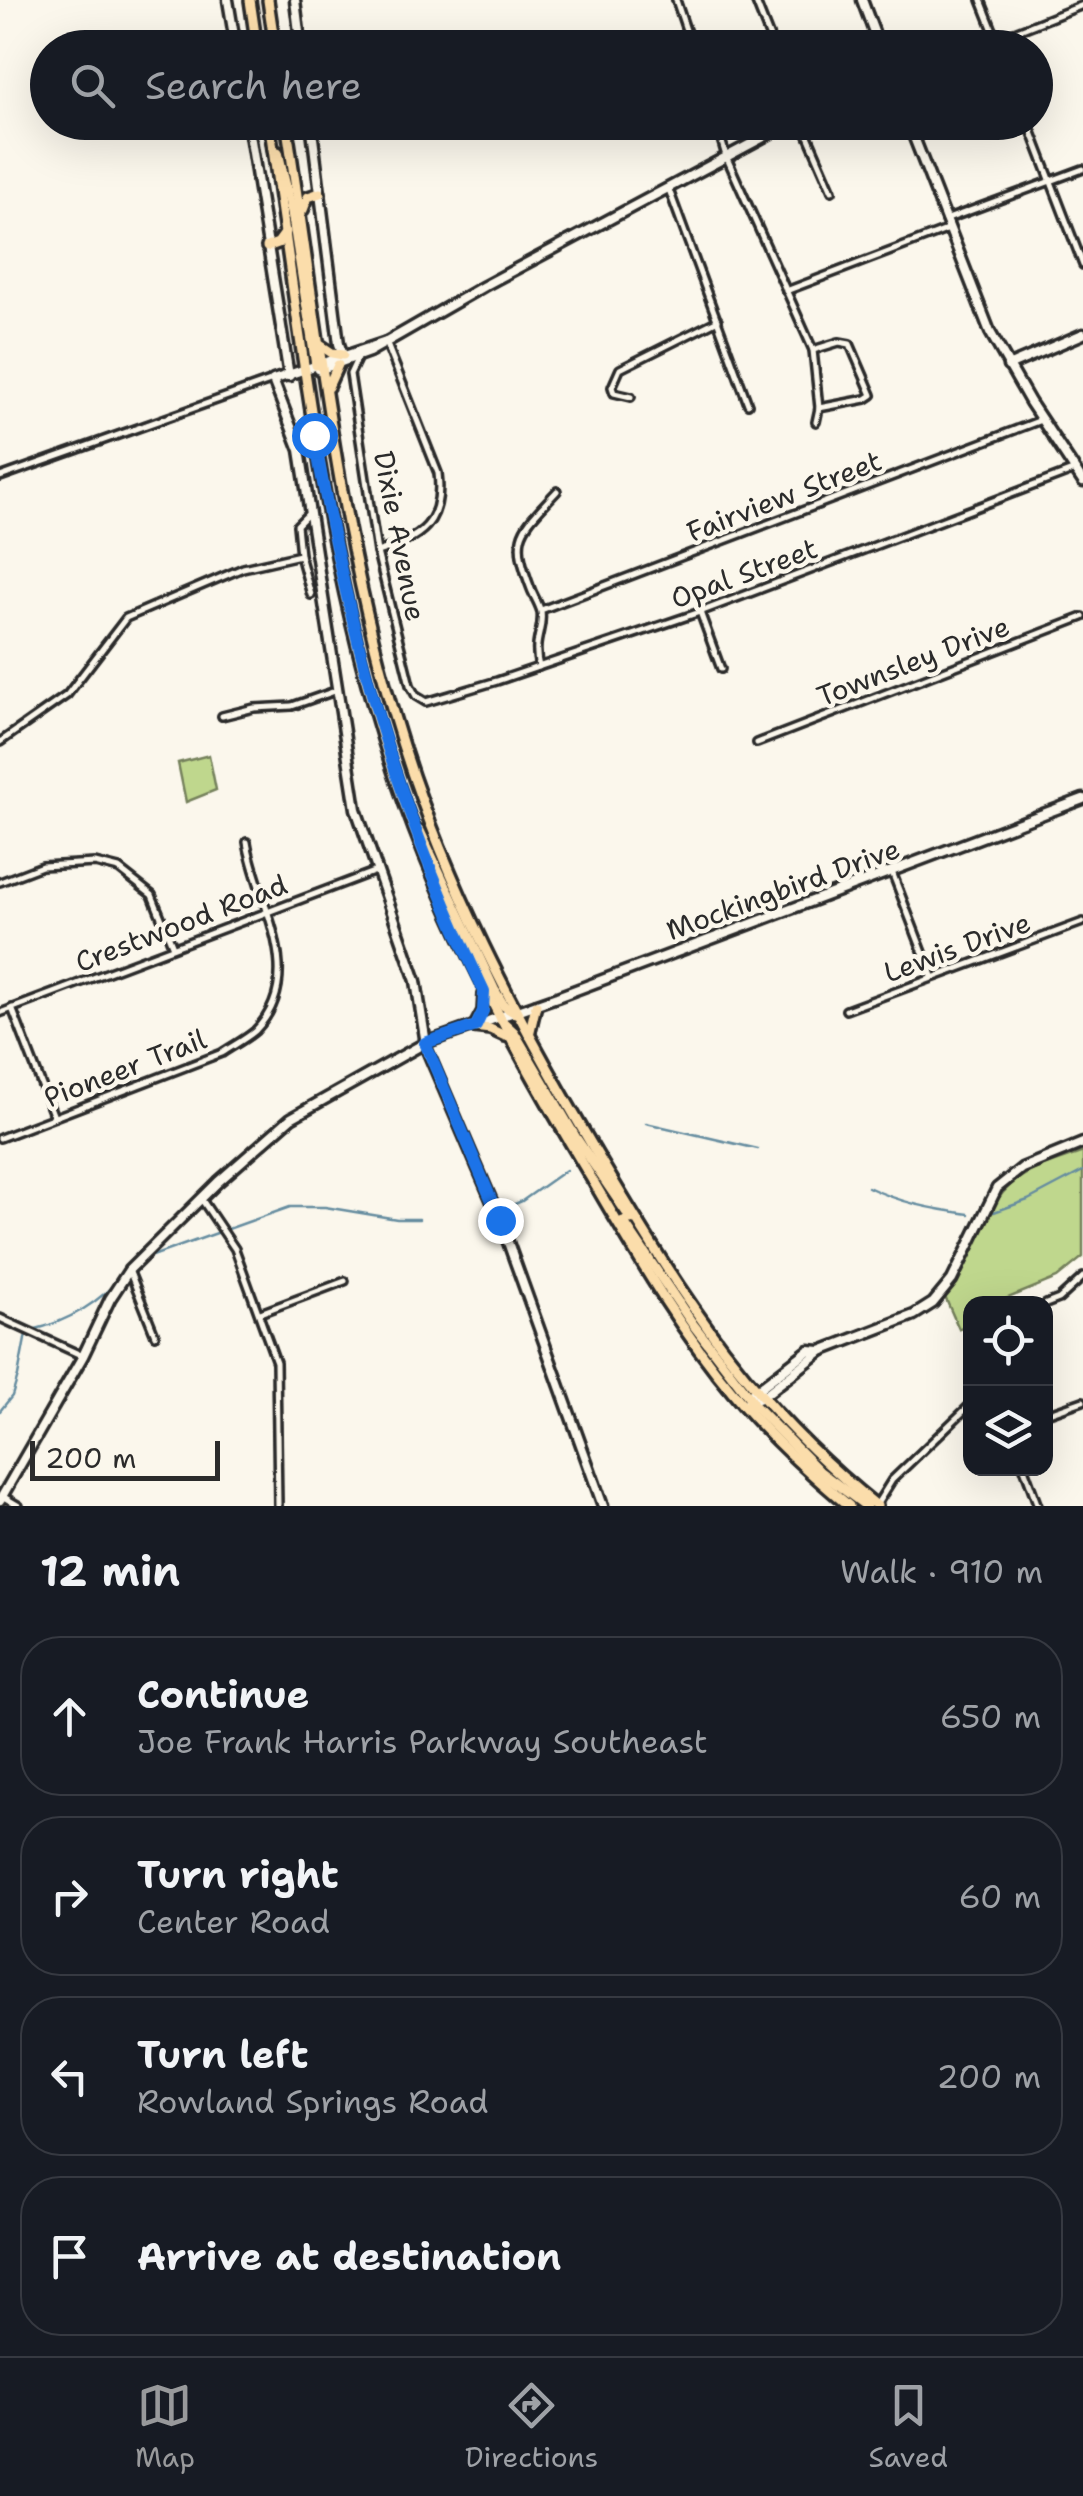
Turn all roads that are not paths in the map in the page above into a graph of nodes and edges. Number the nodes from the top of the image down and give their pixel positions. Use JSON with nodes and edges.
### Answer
{"nodes":[{"id":1,"x":228,"y":0,"type":"edge"},
{"id":2,"x":250,"y":0,"type":"edge"},
{"id":3,"x":268,"y":0,"type":"edge"},
{"id":4,"x":295,"y":0,"type":"edge"},
{"id":5,"x":676,"y":0,"type":"edge"},
{"id":6,"x":756,"y":0,"type":"edge"},
{"id":7,"x":862,"y":0,"type":"edge"},
{"id":8,"x":980,"y":0,"type":"edge"},
{"id":9,"x":1083,"y":4,"type":"edge"},
{"id":10,"x":233,"y":30,"type":"edge"},
{"id":11,"x":254,"y":30,"type":"edge"},
{"id":12,"x":272,"y":30,"type":"edge"},
{"id":13,"x":299,"y":30,"type":"edge"},
{"id":14,"x":686,"y":30,"type":"edge"},
{"id":15,"x":767,"y":30,"type":"edge"},
{"id":16,"x":873,"y":30,"type":"edge"},
{"id":17,"x":993,"y":30,"type":"edge"},
{"id":18,"x":1016,"y":30,"type":"edge"},
{"id":19,"x":251,"y":140,"type":"edge"},
{"id":20,"x":272,"y":140,"type":"edge"},
{"id":21,"x":273,"y":140,"type":"edge"},
{"id":22,"x":289,"y":140,"type":"edge"},
{"id":23,"x":313,"y":140,"type":"edge"},
{"id":24,"x":721,"y":140,"type":"edge"},
{"id":25,"x":757,"y":140,"type":"edge"},
{"id":26,"x":810,"y":140,"type":"edge"},
{"id":27,"x":915,"y":140,"type":"edge"},
{"id":28,"x":1035,"y":140,"type":"edge"},
{"id":29,"x":726,"y":156,"type":"junction"},
{"id":30,"x":1083,"y":169,"type":"edge"},
{"id":31,"x":1051,"y":182,"type":"junction"},
{"id":32,"x":668,"y":187,"type":"junction"},
{"id":33,"x":832,"y":191,"type":"dead end"},
{"id":34,"x":320,"y":194,"type":"junction"},
{"id":35,"x":301,"y":217,"type":"junction"},
{"id":36,"x":947,"y":224,"type":"junction"},
{"id":37,"x":286,"y":232,"type":"junction"},
{"id":38,"x":267,"y":247,"type":"junction"},
{"id":39,"x":1083,"y":265,"type":"edge"},
{"id":40,"x":786,"y":291,"type":"junction"},
{"id":41,"x":718,"y":320,"type":"junction"},
{"id":42,"x":1083,"y":334,"type":"edge"},
{"id":43,"x":386,"y":342,"type":"junction"},
{"id":44,"x":320,"y":345,"type":"junction"},
{"id":45,"x":813,"y":350,"type":"junction"},
{"id":46,"x":358,"y":358,"type":"junction"},
{"id":47,"x":341,"y":360,"type":"junction"},
{"id":48,"x":1008,"y":366,"type":"junction"},
{"id":49,"x":317,"y":367,"type":"junction"},
{"id":50,"x":350,"y":374,"type":"junction"},
{"id":51,"x":288,"y":376,"type":"junction"},
{"id":52,"x":273,"y":380,"type":"junction"},
{"id":53,"x":327,"y":390,"type":"junction"},
{"id":54,"x":631,"y":397,"type":"dead end"},
{"id":55,"x":748,"y":404,"type":"dead end"},
{"id":56,"x":819,"y":408,"type":"junction"},
{"id":57,"x":1041,"y":420,"type":"junction"},
{"id":58,"x":816,"y":422,"type":"dead end"},
{"id":59,"x":1075,"y":470,"type":"junction"},
{"id":60,"x":0,"y":477,"type":"edge"},
{"id":61,"x":1083,"y":482,"type":"edge"},
{"id":62,"x":557,"y":492,"type":"dead end"},
{"id":63,"x":309,"y":514,"type":"junction"},
{"id":64,"x":377,"y":552,"type":"junction"},
{"id":65,"x":300,"y":555,"type":"junction"},
{"id":66,"x":311,"y":595,"type":"dead end"},
{"id":67,"x":540,"y":610,"type":"junction"},
{"id":68,"x":700,"y":612,"type":"junction"},
{"id":69,"x":1083,"y":618,"type":"edge"},
{"id":70,"x":539,"y":666,"type":"junction"},
{"id":71,"x":721,"y":668,"type":"dead end"},
{"id":72,"x":338,"y":690,"type":"junction"},
{"id":73,"x":422,"y":702,"type":"joint"},
{"id":74,"x":222,"y":716,"type":"dead end"},
{"id":75,"x":0,"y":742,"type":"edge"},
{"id":76,"x":757,"y":743,"type":"dead end"},
{"id":77,"x":1083,"y":799,"type":"edge"},
{"id":78,"x":410,"y":820,"type":"junction"},
{"id":79,"x":248,"y":842,"type":"dead end"},
{"id":80,"x":376,"y":870,"type":"junction"},
{"id":81,"x":892,"y":872,"type":"junction"},
{"id":82,"x":0,"y":882,"type":"edge"},
{"id":83,"x":270,"y":912,"type":"junction"},
{"id":84,"x":1083,"y":922,"type":"edge"},
{"id":85,"x":174,"y":947,"type":"junction"},
{"id":86,"x":932,"y":977,"type":"junction"},
{"id":87,"x":484,"y":991,"type":"junction"},
{"id":88,"x":536,"y":1005,"type":"junction"},
{"id":89,"x":12,"y":1008,"type":"junction"},
{"id":90,"x":846,"y":1010,"type":"dead end"},
{"id":91,"x":515,"y":1012,"type":"junction"},
{"id":92,"x":0,"y":1013,"type":"edge"},
{"id":93,"x":498,"y":1019,"type":"junction"},
{"id":94,"x":475,"y":1026,"type":"junction"},
{"id":95,"x":529,"y":1038,"type":"junction"},
{"id":96,"x":509,"y":1039,"type":"junction"},
{"id":97,"x":425,"y":1043,"type":"junction"},
{"id":98,"x":54,"y":1117,"type":"junction"},
{"id":99,"x":0,"y":1138,"type":"edge"},
{"id":100,"x":1083,"y":1143,"type":"edge"},
{"id":101,"x":202,"y":1200,"type":"junction"},
{"id":102,"x":643,"y":1232,"type":"junction"},
{"id":103,"x":129,"y":1270,"type":"junction"},
{"id":104,"x":1083,"y":1276,"type":"edge"},
{"id":105,"x":345,"y":1281,"type":"dead end"},
{"id":106,"x":1053,"y":1301,"type":"edge"},
{"id":107,"x":260,"y":1313,"type":"junction"},
{"id":108,"x":0,"y":1318,"type":"edge"},
{"id":109,"x":155,"y":1335,"type":"dead end"},
{"id":110,"x":83,"y":1356,"type":"junction"},
{"id":111,"x":751,"y":1399,"type":"junction"},
{"id":112,"x":1083,"y":1402,"type":"edge"},
{"id":113,"x":1053,"y":1412,"type":"edge"},
{"id":114,"x":963,"y":1413,"type":"edge"},
{"id":115,"x":1027,"y":1476,"type":"edge"},
{"id":116,"x":1,"y":1498,"type":"edge"},
{"id":117,"x":19,"y":1506,"type":"edge"},
{"id":118,"x":278,"y":1506,"type":"edge"},
{"id":119,"x":603,"y":1506,"type":"edge"},
{"id":120,"x":848,"y":1506,"type":"edge"},
{"id":121,"x":866,"y":1506,"type":"edge"},
{"id":122,"x":876,"y":1506,"type":"edge"},
{"id":123,"x":1038,"y":1506,"type":"edge"}],
"edges":[{"from":1,"to":10,"type":"street"},
{"from":2,"to":11,"type":"main road"},
{"from":3,"to":12,"type":"main road"},
{"from":4,"to":13,"type":"street"},
{"from":5,"to":14,"type":"street"},
{"from":6,"to":15,"type":"street"},
{"from":7,"to":16,"type":"street"},
{"from":8,"to":17,"type":"street"},
{"from":9,"to":18,"type":"street"},
{"from":19,"to":38,"type":"street"},
{"from":20,"to":37,"type":"main road"},
{"from":21,"to":49,"type":"main road"},
{"from":22,"to":35,"type":"main road"},
{"from":23,"to":34,"type":"street"},
{"from":24,"to":29,"type":"street"},
{"from":25,"to":29,"type":"street"},
{"from":26,"to":33,"type":"street"},
{"from":27,"to":36,"type":"street"},
{"from":28,"to":31,"type":"street"},
{"from":29,"to":32,"type":"street"},
{"from":29,"to":40,"type":"street"},
{"from":30,"to":31,"type":"street"},
{"from":31,"to":36,"type":"street"},
{"from":31,"to":39,"type":"street"},
{"from":32,"to":41,"type":"street"},
{"from":32,"to":43,"type":"street"},
{"from":34,"to":35,"type":"main road"},
{"from":34,"to":47,"type":"street"},
{"from":35,"to":44,"type":"main road"},
{"from":36,"to":40,"type":"street"},
{"from":36,"to":48,"type":"street"},
{"from":37,"to":38,"type":"main road"},
{"from":37,"to":49,"type":"main road"},
{"from":38,"to":51,"type":"street"},
{"from":40,"to":45,"type":"street"},
{"from":41,"to":54,"type":"street"},
{"from":41,"to":55,"type":"street"},
{"from":42,"to":48,"type":"street"},
{"from":43,"to":46,"type":"street"},
{"from":43,"to":47,"type":"street"},
{"from":43,"to":64,"type":"street"},
{"from":44,"to":47,"type":"main road"},
{"from":44,"to":49,"type":"main road"},
{"from":45,"to":56,"type":"street"},
{"from":45,"to":56,"type":"street"},
{"from":46,"to":47,"type":"street"},
{"from":46,"to":50,"type":"street"},
{"from":47,"to":49,"type":"street"},
{"from":47,"to":50,"type":"street"},
{"from":47,"to":53,"type":"main road"},
{"from":48,"to":57,"type":"street"},
{"from":49,"to":51,"type":"street"},
{"from":49,"to":53,"type":"main road"},
{"from":49,"to":78,"type":"main road"},
{"from":50,"to":64,"type":"street","name":"Dixie Avenue"},
{"from":51,"to":52,"type":"street"},
{"from":52,"to":60,"type":"street"},
{"from":52,"to":63,"type":"street"},
{"from":53,"to":91,"type":"main road"},
{"from":56,"to":58,"type":"street"},
{"from":57,"to":59,"type":"street"},
{"from":57,"to":67,"type":"street","name":"Fairview Street"},
{"from":59,"to":61,"type":"street"},
{"from":59,"to":68,"type":"street","name":"Opal Street"},
{"from":62,"to":67,"type":"street"},
{"from":63,"to":65,"type":"street"},
{"from":63,"to":72,"type":"street"},
{"from":64,"to":73,"type":"street","name":"Dixie Avenue"},
{"from":65,"to":66,"type":"street"},
{"from":65,"to":75,"type":"street"},
{"from":67,"to":70,"type":"street"},
{"from":68,"to":70,"type":"street","name":"Opal Street"},
{"from":68,"to":71,"type":"street"},
{"from":69,"to":76,"type":"street","name":"Townsley Drive"},
{"from":70,"to":73,"type":"street","name":"Opal Street"},
{"from":72,"to":74,"type":"street"},
{"from":72,"to":80,"type":"street"},
{"from":77,"to":81,"type":"street","name":"Mockingbird Drive"},
{"from":78,"to":87,"type":"main road"},
{"from":78,"to":91,"type":"main road"},
{"from":79,"to":83,"type":"street","name":"Pioneer Trail"},
{"from":80,"to":83,"type":"street","name":"Crestwood Road"},
{"from":80,"to":97,"type":"street"},
{"from":81,"to":86,"type":"street"},
{"from":81,"to":88,"type":"street","name":"Mockingbird Drive"},
{"from":82,"to":85,"type":"street"},
{"from":83,"to":85,"type":"street","name":"Crestwood Road"},
{"from":83,"to":98,"type":"street","name":"Pioneer Trail"},
{"from":84,"to":86,"type":"street","name":"Lewis Drive"},
{"from":85,"to":89,"type":"street","name":"Crestwood Road"},
{"from":86,"to":90,"type":"street","name":"Lewis Drive"},
{"from":87,"to":93,"type":"main road"},
{"from":87,"to":94,"type":"main road"},
{"from":88,"to":91,"type":"street","name":"Mockingbird Drive"},
{"from":88,"to":95,"type":"main road"},
{"from":89,"to":92,"type":"street","name":"Crestwood Road"},
{"from":89,"to":98,"type":"street"},
{"from":91,"to":93,"type":"street","name":"Mockingbird Drive"},
{"from":91,"to":95,"type":"main road"},
{"from":93,"to":94,"type":"street","name":"Mockingbird Drive"},
{"from":93,"to":96,"type":"main road"},
{"from":93,"to":102,"type":"main road"},
{"from":94,"to":96,"type":"main road"},
{"from":94,"to":97,"type":"street","name":"Mockingbird Drive"},
{"from":95,"to":102,"type":"main road"},
{"from":96,"to":111,"type":"main road"},
{"from":97,"to":101,"type":"street","name":"Mockingbird Drive"},
{"from":97,"to":119,"type":"street"},
{"from":98,"to":99,"type":"street","name":"Pioneer Trail"},
{"from":100,"to":111,"type":"street"},
{"from":101,"to":103,"type":"street","name":"Mockingbird Drive"},
{"from":101,"to":107,"type":"street"},
{"from":102,"to":111,"type":"main road"},
{"from":103,"to":109,"type":"street"},
{"from":103,"to":110,"type":"street","name":"Mockingbird Drive"},
{"from":104,"to":106,"type":"street"},
{"from":105,"to":107,"type":"street"},
{"from":107,"to":118,"type":"street"},
{"from":108,"to":110,"type":"street"},
{"from":110,"to":116,"type":"street","name":"Mockingbird Drive"},
{"from":111,"to":120,"type":"main road"},
{"from":111,"to":121,"type":"main road"},
{"from":111,"to":122,"type":"main road"},
{"from":112,"to":113,"type":"street"},
{"from":114,"to":122,"type":"street"},
{"from":115,"to":123,"type":"street"},
{"from":116,"to":117,"type":"street"}]}
